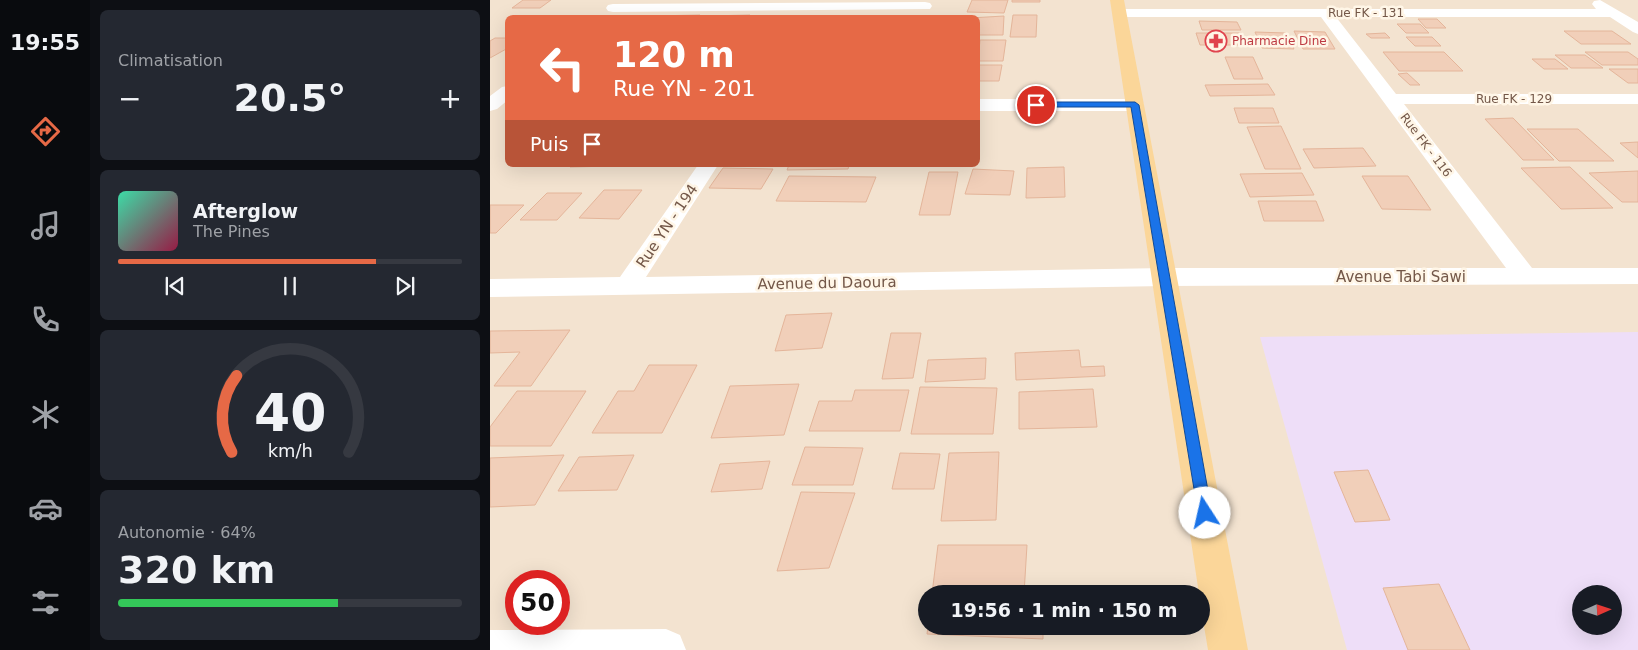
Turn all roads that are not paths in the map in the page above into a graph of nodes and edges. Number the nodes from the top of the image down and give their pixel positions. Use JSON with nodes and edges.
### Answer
{"nodes":[{"id":1,"x":1593,"y":0,"type":"edge"},
{"id":2,"x":617,"y":4,"type":"edge"},
{"id":3,"x":1118,"y":6,"type":"edge"},
{"id":4,"x":925,"y":8,"type":"edge"},
{"id":5,"x":811,"y":12,"type":"edge"},
{"id":6,"x":1325,"y":13,"type":"junction"},
{"id":7,"x":1613,"y":13,"type":"junction"},
{"id":8,"x":604,"y":15,"type":"edge"},
{"id":9,"x":1638,"y":29,"type":"edge"},
{"id":10,"x":505,"y":93,"type":"edge"},
{"id":11,"x":1638,"y":98,"type":"edge"},
{"id":12,"x":1391,"y":99,"type":"junction"},
{"id":13,"x":490,"y":104,"type":"edge"},
{"id":14,"x":505,"y":104,"type":"edge"},
{"id":15,"x":980,"y":105,"type":"edge"},
{"id":16,"x":1135,"y":105,"type":"junction"},
{"id":17,"x":707,"y":167,"type":"edge"},
{"id":18,"x":1638,"y":276,"type":"edge"},
{"id":19,"x":1165,"y":277,"type":"junction"},
{"id":20,"x":1526,"y":277,"type":"junction"},
{"id":21,"x":627,"y":286,"type":"junction"},
{"id":22,"x":490,"y":288,"type":"edge"},
{"id":23,"x":666,"y":649,"type":"edge"},
{"id":24,"x":490,"y":650,"type":"edge"},
{"id":25,"x":1228,"y":650,"type":"edge"}],
"edges":[{"from":1,"to":7,"type":"street"},
{"from":2,"to":5,"type":"street"},
{"from":2,"to":8,"type":"street"},
{"from":3,"to":6,"type":"street","name":"Rue FK - 131"},
{"from":3,"to":16,"type":"main road"},
{"from":4,"to":5,"type":"street"},
{"from":6,"to":7,"type":"street","name":"Rue FK - 131"},
{"from":6,"to":12,"type":"street","name":"Rue FK - 116"},
{"from":7,"to":9,"type":"street"},
{"from":10,"to":13,"type":"street"},
{"from":11,"to":12,"type":"street","name":"Rue FK - 129"},
{"from":12,"to":20,"type":"street","name":"Rue FK - 116"},
{"from":13,"to":14,"type":"street"},
{"from":15,"to":16,"type":"street"},
{"from":16,"to":19,"type":"main road"},
{"from":17,"to":21,"type":"street","name":"Rue YN - 194"},
{"from":18,"to":20,"type":"street","name":"Avenue Tabi Sawi"},
{"from":19,"to":20,"type":"street","name":"Avenue Tabi Sawi"},
{"from":19,"to":21,"type":"street","name":"Avenue du Daoura"},
{"from":19,"to":25,"type":"main road"},
{"from":21,"to":22,"type":"street","name":"Avenue du Daoura"},
{"from":23,"to":24,"type":"street"}]}
